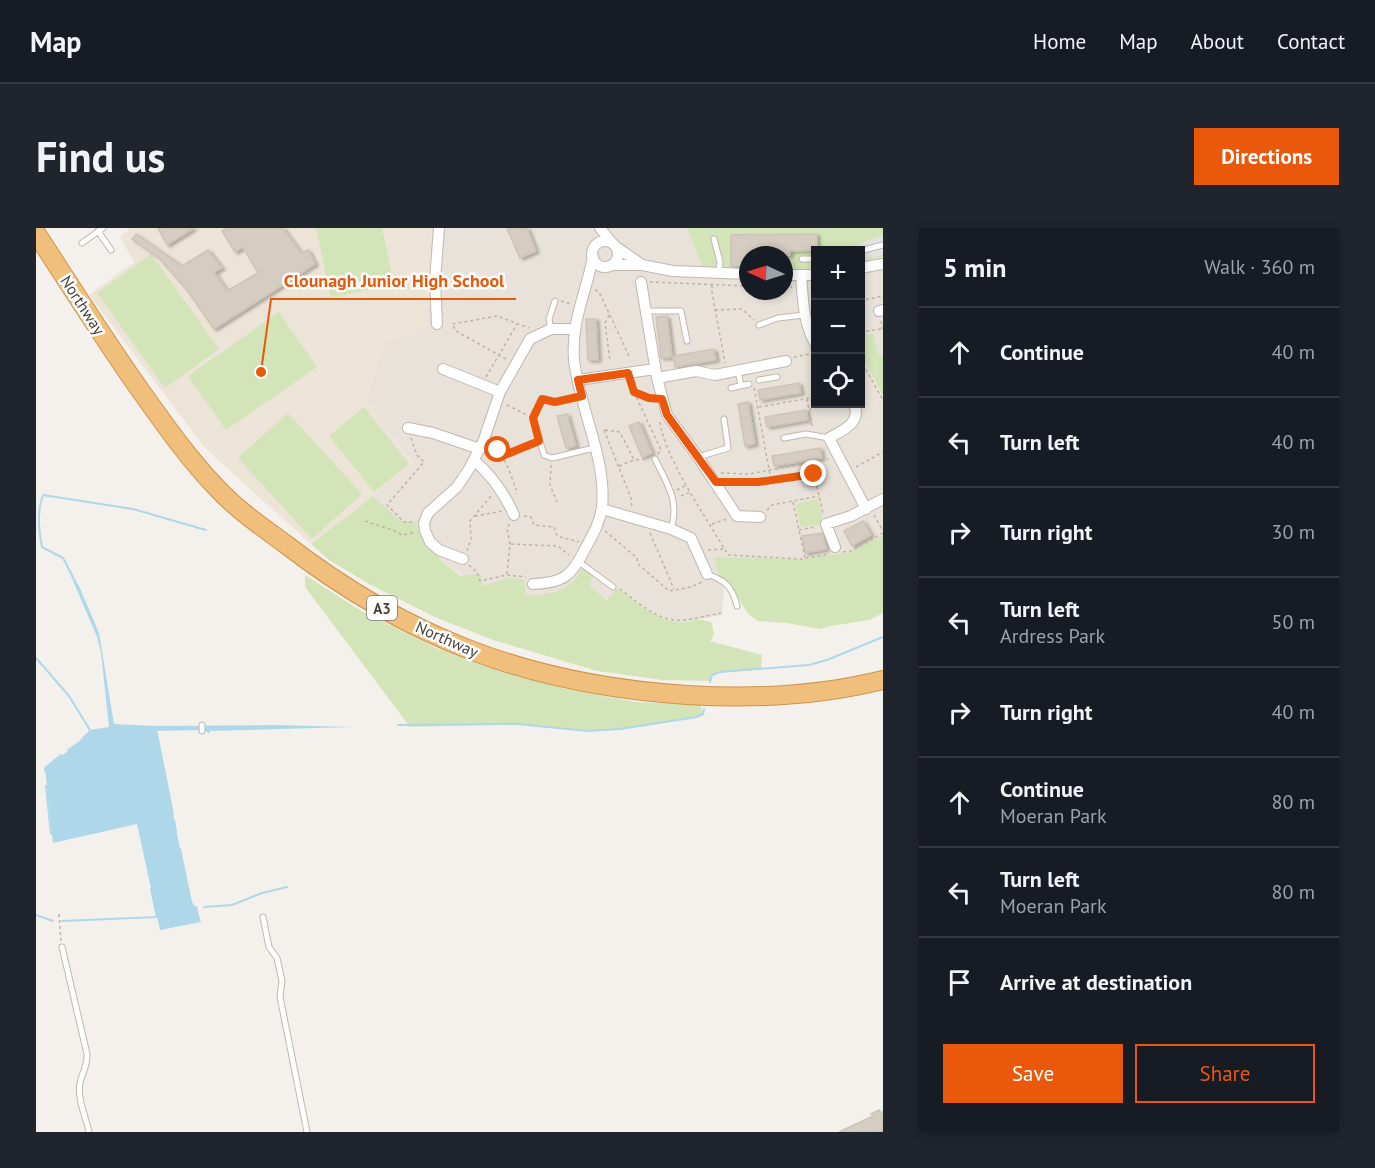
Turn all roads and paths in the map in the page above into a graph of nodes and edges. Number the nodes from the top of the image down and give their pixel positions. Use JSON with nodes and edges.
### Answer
{"nodes":[{"id":1,"x":439,"y":228,"type":"edge"},
{"id":2,"x":598,"y":228,"type":"edge"},
{"id":3,"x":101,"y":230,"type":"edge"},
{"id":4,"x":36,"y":233,"type":"edge"},
{"id":5,"x":714,"y":239,"type":"dead end"},
{"id":6,"x":82,"y":243,"type":"dead end"},
{"id":7,"x":614,"y":245,"type":"junction"},
{"id":8,"x":883,"y":245,"type":"edge"},
{"id":9,"x":111,"y":250,"type":"dead end"},
{"id":10,"x":865,"y":250,"type":"edge"},
{"id":11,"x":594,"y":252,"type":"junction"},
{"id":12,"x":802,"y":259,"type":"dead end"},
{"id":13,"x":811,"y":259,"type":"edge"},
{"id":14,"x":883,"y":264,"type":"edge"},
{"id":15,"x":642,"y":265,"type":"junction"},
{"id":16,"x":608,"y":266,"type":"junction"},
{"id":17,"x":865,"y":267,"type":"edge"},
{"id":18,"x":719,"y":273,"type":"junction"},
{"id":19,"x":739,"y":274,"type":"edge"},
{"id":20,"x":811,"y":274,"type":"edge"},
{"id":21,"x":793,"y":275,"type":"edge"},
{"id":22,"x":801,"y":275,"type":"junction"},
{"id":23,"x":587,"y":283,"type":"junction"},
{"id":24,"x":641,"y":284,"type":"joint"},
{"id":25,"x":712,"y":285,"type":"junction"},
{"id":26,"x":739,"y":286,"type":"edge"},
{"id":27,"x":883,"y":296,"type":"edge"},
{"id":28,"x":865,"y":300,"type":"edge"},
{"id":29,"x":555,"y":301,"type":"joint"},
{"id":30,"x":579,"y":306,"type":"junction"},
{"id":31,"x":715,"y":310,"type":"junction"},
{"id":32,"x":646,"y":311,"type":"junction"},
{"id":33,"x":609,"y":314,"type":"junction"},
{"id":34,"x":805,"y":314,"type":"junction"},
{"id":35,"x":439,"y":318,"type":"dead end"},
{"id":36,"x":759,"y":325,"type":"joint"},
{"id":37,"x":883,"y":328,"type":"edge"},
{"id":38,"x":551,"y":329,"type":"junction"},
{"id":39,"x":574,"y":329,"type":"junction"},
{"id":40,"x":865,"y":331,"type":"edge"},
{"id":41,"x":811,"y":337,"type":"edge"},
{"id":42,"x":687,"y":341,"type":"dead end"},
{"id":43,"x":811,"y":354,"type":"edge"},
{"id":44,"x":498,"y":355,"type":"junction"},
{"id":45,"x":630,"y":358,"type":"dead end"},
{"id":46,"x":609,"y":360,"type":"dead end"},
{"id":47,"x":786,"y":361,"type":"joint"},
{"id":48,"x":515,"y":364,"type":"junction"},
{"id":49,"x":767,"y":364,"type":"junction"},
{"id":50,"x":865,"y":366,"type":"edge"},
{"id":51,"x":443,"y":369,"type":"dead end"},
{"id":52,"x":732,"y":371,"type":"junction"},
{"id":53,"x":628,"y":373,"type":"junction"},
{"id":54,"x":656,"y":374,"type":"junction"},
{"id":55,"x":777,"y":377,"type":"dead end"},
{"id":56,"x":770,"y":378,"type":"junction"},
{"id":57,"x":578,"y":380,"type":"junction"},
{"id":58,"x":759,"y":380,"type":"dead end"},
{"id":59,"x":482,"y":385,"type":"junction"},
{"id":60,"x":741,"y":386,"type":"junction"},
{"id":61,"x":752,"y":386,"type":"joint"},
{"id":62,"x":731,"y":388,"type":"dead end"},
{"id":63,"x":634,"y":392,"type":"junction"},
{"id":64,"x":498,"y":396,"type":"junction"},
{"id":65,"x":582,"y":396,"type":"junction"},
{"id":66,"x":807,"y":398,"type":"junction"},
{"id":67,"x":811,"y":398,"type":"edge"},
{"id":68,"x":662,"y":399,"type":"junction"},
{"id":69,"x":883,"y":400,"type":"edge"},
{"id":70,"x":758,"y":407,"type":"junction"},
{"id":71,"x":814,"y":408,"type":"edge"},
{"id":72,"x":856,"y":408,"type":"edge"},
{"id":73,"x":809,"y":410,"type":"junction"},
{"id":74,"x":534,"y":415,"type":"junction"},
{"id":75,"x":667,"y":415,"type":"junction"},
{"id":76,"x":724,"y":419,"type":"dead end"},
{"id":77,"x":408,"y":428,"type":"joint"},
{"id":78,"x":604,"y":430,"type":"junction"},
{"id":79,"x":591,"y":434,"type":"junction"},
{"id":80,"x":813,"y":435,"type":"junction"},
{"id":81,"x":784,"y":438,"type":"dead end"},
{"id":82,"x":829,"y":438,"type":"junction"},
{"id":83,"x":539,"y":441,"type":"junction"},
{"id":84,"x":481,"y":446,"type":"junction"},
{"id":85,"x":594,"y":448,"type":"junction"},
{"id":86,"x":883,"y":452,"type":"edge"},
{"id":87,"x":838,"y":455,"type":"junction"},
{"id":88,"x":502,"y":456,"type":"junction"},
{"id":89,"x":698,"y":457,"type":"junction"},
{"id":90,"x":552,"y":458,"type":"junction"},
{"id":91,"x":655,"y":459,"type":"junction"},
{"id":92,"x":474,"y":460,"type":"junction"},
{"id":93,"x":634,"y":460,"type":"junction"},
{"id":94,"x":812,"y":463,"type":"junction"},
{"id":95,"x":619,"y":466,"type":"junction"},
{"id":96,"x":769,"y":470,"type":"junction"},
{"id":97,"x":709,"y":472,"type":"junction"},
{"id":98,"x":848,"y":472,"type":"junction"},
{"id":99,"x":680,"y":474,"type":"junction"},
{"id":100,"x":814,"y":474,"type":"junction"},
{"id":101,"x":771,"y":480,"type":"junction"},
{"id":102,"x":666,"y":481,"type":"junction"},
{"id":103,"x":716,"y":482,"type":"junction"},
{"id":104,"x":686,"y":484,"type":"junction"},
{"id":105,"x":499,"y":487,"type":"junction"},
{"id":106,"x":690,"y":491,"type":"junction"},
{"id":107,"x":671,"y":493,"type":"junction"},
{"id":108,"x":819,"y":496,"type":"junction"},
{"id":109,"x":674,"y":500,"type":"junction"},
{"id":110,"x":883,"y":500,"type":"edge"},
{"id":111,"x":792,"y":501,"type":"junction"},
{"id":112,"x":557,"y":502,"type":"dead end"},
{"id":113,"x":602,"y":509,"type":"junction"},
{"id":114,"x":866,"y":509,"type":"junction"},
{"id":115,"x":512,"y":510,"type":"junction"},
{"id":116,"x":736,"y":516,"type":"junction"},
{"id":117,"x":474,"y":517,"type":"junction"},
{"id":118,"x":760,"y":517,"type":"joint"},
{"id":119,"x":633,"y":518,"type":"junction"},
{"id":120,"x":877,"y":520,"type":"dead end"},
{"id":121,"x":366,"y":521,"type":"dead end"},
{"id":122,"x":424,"y":523,"type":"junction"},
{"id":123,"x":710,"y":524,"type":"junction"},
{"id":124,"x":826,"y":524,"type":"junction"},
{"id":125,"x":597,"y":526,"type":"junction"},
{"id":126,"x":671,"y":529,"type":"junction"},
{"id":127,"x":799,"y":530,"type":"junction"},
{"id":128,"x":883,"y":531,"type":"edge"},
{"id":129,"x":649,"y":532,"type":"dead end"},
{"id":130,"x":510,"y":544,"type":"junction"},
{"id":131,"x":588,"y":545,"type":"junction"},
{"id":132,"x":835,"y":547,"type":"dead end"},
{"id":133,"x":724,"y":550,"type":"junction"},
{"id":134,"x":699,"y":553,"type":"junction"},
{"id":135,"x":463,"y":559,"type":"junction"},
{"id":136,"x":579,"y":562,"type":"junction"},
{"id":137,"x":707,"y":574,"type":"junction"},
{"id":138,"x":507,"y":575,"type":"junction"},
{"id":139,"x":533,"y":584,"type":"joint"},
{"id":140,"x":613,"y":587,"type":"joint"},
{"id":141,"x":675,"y":590,"type":"junction"},
{"id":142,"x":737,"y":606,"type":"dead end"},
{"id":143,"x":722,"y":613,"type":"dead end"},
{"id":144,"x":883,"y":680,"type":"edge"},
{"id":145,"x":59,"y":914,"type":"dead end"},
{"id":146,"x":262,"y":917,"type":"dead end"},
{"id":147,"x":62,"y":947,"type":"joint"},
{"id":148,"x":89,"y":1132,"type":"edge"},
{"id":149,"x":307,"y":1132,"type":"edge"}],
"edges":[{"from":1,"to":35,"type":"street"},
{"from":2,"to":7,"type":"street"},
{"from":2,"to":11,"type":"street"},
{"from":3,"to":6,"type":"lane"},
{"from":3,"to":9,"type":"lane"},
{"from":4,"to":144,"type":"highway","name":"Northway","number":"A3"},
{"from":5,"to":18,"type":"lane"},
{"from":7,"to":11,"type":"street"},
{"from":7,"to":15,"type":"street"},
{"from":7,"to":16,"type":"street"},
{"from":8,"to":10,"type":"lane"},
{"from":11,"to":16,"type":"street"},
{"from":11,"to":23,"type":"street"},
{"from":12,"to":13,"type":"lane"},
{"from":14,"to":17,"type":"street"},
{"from":15,"to":16,"type":"street"},
{"from":15,"to":18,"type":"street"},
{"from":16,"to":23,"type":"street"},
{"from":18,"to":19,"type":"street"},
{"from":20,"to":22,"type":"street"},
{"from":21,"to":22,"type":"street"},
{"from":22,"to":34,"type":"street"},
{"from":23,"to":30,"type":"street"},
{"from":23,"to":33,"type":"path"},
{"from":24,"to":25,"type":"path"},
{"from":24,"to":32,"type":"street"},
{"from":25,"to":26,"type":"path"},
{"from":25,"to":31,"type":"path"},
{"from":27,"to":28,"type":"path"},
{"from":29,"to":30,"type":"path"},
{"from":29,"to":38,"type":"lane"},
{"from":30,"to":39,"type":"street"},
{"from":31,"to":36,"type":"path"},
{"from":31,"to":52,"type":"path"},
{"from":32,"to":42,"type":"lane"},
{"from":32,"to":54,"type":"street"},
{"from":33,"to":45,"type":"path"},
{"from":33,"to":46,"type":"path"},
{"from":34,"to":36,"type":"lane"},
{"from":34,"to":41,"type":"street"},
{"from":37,"to":40,"type":"path"},
{"from":38,"to":39,"type":"street"},
{"from":38,"to":48,"type":"street"},
{"from":39,"to":57,"type":"street"},
{"from":43,"to":47,"type":"path"},
{"from":44,"to":44,"type":"path"},
{"from":44,"to":48,"type":"path"},
{"from":44,"to":59,"type":"path"},
{"from":47,"to":49,"type":"street"},
{"from":48,"to":64,"type":"street"},
{"from":49,"to":52,"type":"street"},
{"from":49,"to":56,"type":"lane"},
{"from":50,"to":69,"type":"path"},
{"from":51,"to":59,"type":"street"},
{"from":52,"to":54,"type":"street"},
{"from":52,"to":60,"type":"lane"},
{"from":53,"to":54,"type":"street"},
{"from":53,"to":57,"type":"street"},
{"from":53,"to":63,"type":"path"},
{"from":54,"to":68,"type":"street"},
{"from":55,"to":56,"type":"lane"},
{"from":56,"to":58,"type":"lane"},
{"from":57,"to":65,"type":"street"},
{"from":59,"to":64,"type":"street"},
{"from":60,"to":61,"type":"lane"},
{"from":60,"to":62,"type":"lane"},
{"from":61,"to":70,"type":"path"},
{"from":63,"to":68,"type":"path"},
{"from":63,"to":91,"type":"path"},
{"from":64,"to":74,"type":"path"},
{"from":64,"to":84,"type":"street"},
{"from":65,"to":74,"type":"path"},
{"from":65,"to":79,"type":"street"},
{"from":66,"to":67,"type":"path"},
{"from":66,"to":70,"type":"path"},
{"from":66,"to":73,"type":"path"},
{"from":68,"to":75,"type":"street"},
{"from":70,"to":96,"type":"path"},
{"from":71,"to":73,"type":"path"},
{"from":72,"to":82,"type":"street"},
{"from":73,"to":80,"type":"path"},
{"from":74,"to":83,"type":"lane"},
{"from":75,"to":89,"type":"street"},
{"from":75,"to":99,"type":"path"},
{"from":76,"to":89,"type":"lane"},
{"from":77,"to":84,"type":"street"},
{"from":77,"to":122,"type":"path"},
{"from":78,"to":79,"type":"path"},
{"from":78,"to":93,"type":"path"},
{"from":78,"to":95,"type":"path"},
{"from":79,"to":85,"type":"street"},
{"from":80,"to":81,"type":"lane"},
{"from":80,"to":82,"type":"lane"},
{"from":82,"to":87,"type":"street"},
{"from":83,"to":88,"type":"path"},
{"from":83,"to":90,"type":"lane"},
{"from":84,"to":88,"type":"path"},
{"from":84,"to":92,"type":"street"},
{"from":85,"to":90,"type":"lane"},
{"from":85,"to":113,"type":"street"},
{"from":86,"to":98,"type":"path"},
{"from":87,"to":94,"type":"path"},
{"from":87,"to":98,"type":"street"},
{"from":88,"to":115,"type":"path"},
{"from":89,"to":97,"type":"street"},
{"from":90,"to":112,"type":"path"},
{"from":91,"to":93,"type":"path"},
{"from":91,"to":102,"type":"lane"},
{"from":92,"to":105,"type":"street"},
{"from":92,"to":122,"type":"street"},
{"from":93,"to":95,"type":"path"},
{"from":94,"to":96,"type":"path"},
{"from":94,"to":100,"type":"path"},
{"from":95,"to":119,"type":"path"},
{"from":96,"to":97,"type":"path"},
{"from":96,"to":101,"type":"path"},
{"from":97,"to":103,"type":"street"},
{"from":98,"to":114,"type":"street"},
{"from":99,"to":102,"type":"path"},
{"from":99,"to":104,"type":"path"},
{"from":100,"to":101,"type":"path"},
{"from":100,"to":108,"type":"path"},
{"from":101,"to":103,"type":"path"},
{"from":102,"to":107,"type":"lane"},
{"from":103,"to":116,"type":"street"},
{"from":104,"to":106,"type":"path"},
{"from":104,"to":107,"type":"path"},
{"from":105,"to":115,"type":"street"},
{"from":105,"to":117,"type":"path"},
{"from":106,"to":109,"type":"path"},
{"from":106,"to":123,"type":"path"},
{"from":107,"to":109,"type":"lane"},
{"from":108,"to":111,"type":"path"},
{"from":108,"to":124,"type":"path"},
{"from":109,"to":126,"type":"lane"},
{"from":110,"to":114,"type":"street"},
{"from":111,"to":118,"type":"path"},
{"from":111,"to":127,"type":"path"},
{"from":113,"to":119,"type":"street"},
{"from":113,"to":125,"type":"street"},
{"from":114,"to":124,"type":"street"},
{"from":115,"to":117,"type":"path"},
{"from":115,"to":130,"type":"path"},
{"from":115,"to":131,"type":"path"},
{"from":116,"to":118,"type":"street"},
{"from":116,"to":123,"type":"path"},
{"from":117,"to":135,"type":"path"},
{"from":119,"to":126,"type":"street"},
{"from":120,"to":128,"type":"path"},
{"from":121,"to":122,"type":"path"},
{"from":122,"to":135,"type":"street"},
{"from":123,"to":133,"type":"path"},
{"from":124,"to":127,"type":"path"},
{"from":124,"to":132,"type":"street"},
{"from":125,"to":131,"type":"street"},
{"from":125,"to":141,"type":"path"},
{"from":126,"to":134,"type":"street"},
{"from":127,"to":133,"type":"path"},
{"from":129,"to":141,"type":"path"},
{"from":130,"to":136,"type":"path"},
{"from":130,"to":138,"type":"path"},
{"from":131,"to":136,"type":"street"},
{"from":133,"to":134,"type":"path"},
{"from":134,"to":137,"type":"street"},
{"from":135,"to":138,"type":"path"},
{"from":136,"to":139,"type":"street"},
{"from":136,"to":140,"type":"lane"},
{"from":137,"to":141,"type":"path"},
{"from":137,"to":142,"type":"lane"},
{"from":138,"to":139,"type":"path"},
{"from":140,"to":143,"type":"path"},
{"from":145,"to":147,"type":"path"},
{"from":146,"to":149,"type":"lane"},
{"from":147,"to":148,"type":"lane"}]}
